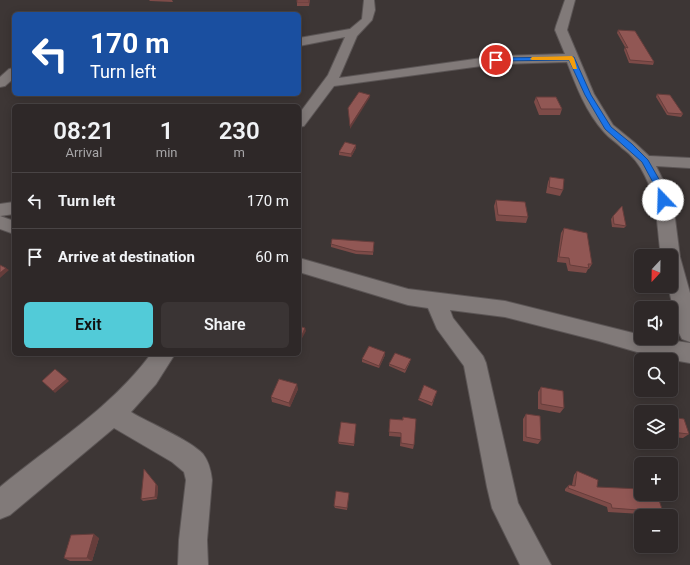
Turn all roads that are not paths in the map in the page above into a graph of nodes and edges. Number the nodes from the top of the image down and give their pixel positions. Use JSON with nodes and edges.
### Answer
{"nodes":[{"id":1,"x":369,"y":0,"type":"edge"},
{"id":2,"x":570,"y":0,"type":"edge"},
{"id":3,"x":353,"y":32,"type":"junction"},
{"id":4,"x":301,"y":42,"type":"edge"},
{"id":5,"x":572,"y":58,"type":"junction"},
{"id":6,"x":12,"y":74,"type":"edge"},
{"id":7,"x":0,"y":83,"type":"edge"},
{"id":8,"x":330,"y":83,"type":"junction"},
{"id":9,"x":301,"y":121,"type":"edge"},
{"id":10,"x":645,"y":161,"type":"junction"},
{"id":11,"x":690,"y":163,"type":"edge"},
{"id":12,"x":12,"y":208,"type":"edge"},
{"id":13,"x":0,"y":210,"type":"edge"},
{"id":14,"x":0,"y":222,"type":"edge"},
{"id":15,"x":12,"y":227,"type":"edge"},
{"id":16,"x":669,"y":249,"type":"edge"},
{"id":17,"x":301,"y":266,"type":"edge"},
{"id":18,"x":678,"y":285,"type":"edge"},
{"id":19,"x":435,"y":301,"type":"junction"},
{"id":20,"x":690,"y":333,"type":"edge"},
{"id":21,"x":690,"y":353,"type":"edge"},
{"id":22,"x":163,"y":356,"type":"edge"},
{"id":23,"x":113,"y":414,"type":"junction"},
{"id":24,"x":0,"y":505,"type":"edge"},
{"id":25,"x":193,"y":565,"type":"edge"},
{"id":26,"x":536,"y":565,"type":"edge"}],
"edges":[{"from":1,"to":3,"type":"street"},
{"from":2,"to":5,"type":"street"},
{"from":3,"to":4,"type":"street"},
{"from":3,"to":8,"type":"street"},
{"from":5,"to":8,"type":"street"},
{"from":5,"to":10,"type":"street"},
{"from":6,"to":7,"type":"street"},
{"from":8,"to":9,"type":"street"},
{"from":10,"to":11,"type":"street"},
{"from":10,"to":16,"type":"street"},
{"from":12,"to":13,"type":"street"},
{"from":14,"to":15,"type":"street"},
{"from":17,"to":19,"type":"street"},
{"from":18,"to":20,"type":"street"},
{"from":19,"to":21,"type":"street"},
{"from":19,"to":26,"type":"street"},
{"from":22,"to":23,"type":"street"},
{"from":23,"to":24,"type":"street"},
{"from":23,"to":25,"type":"street"}]}
